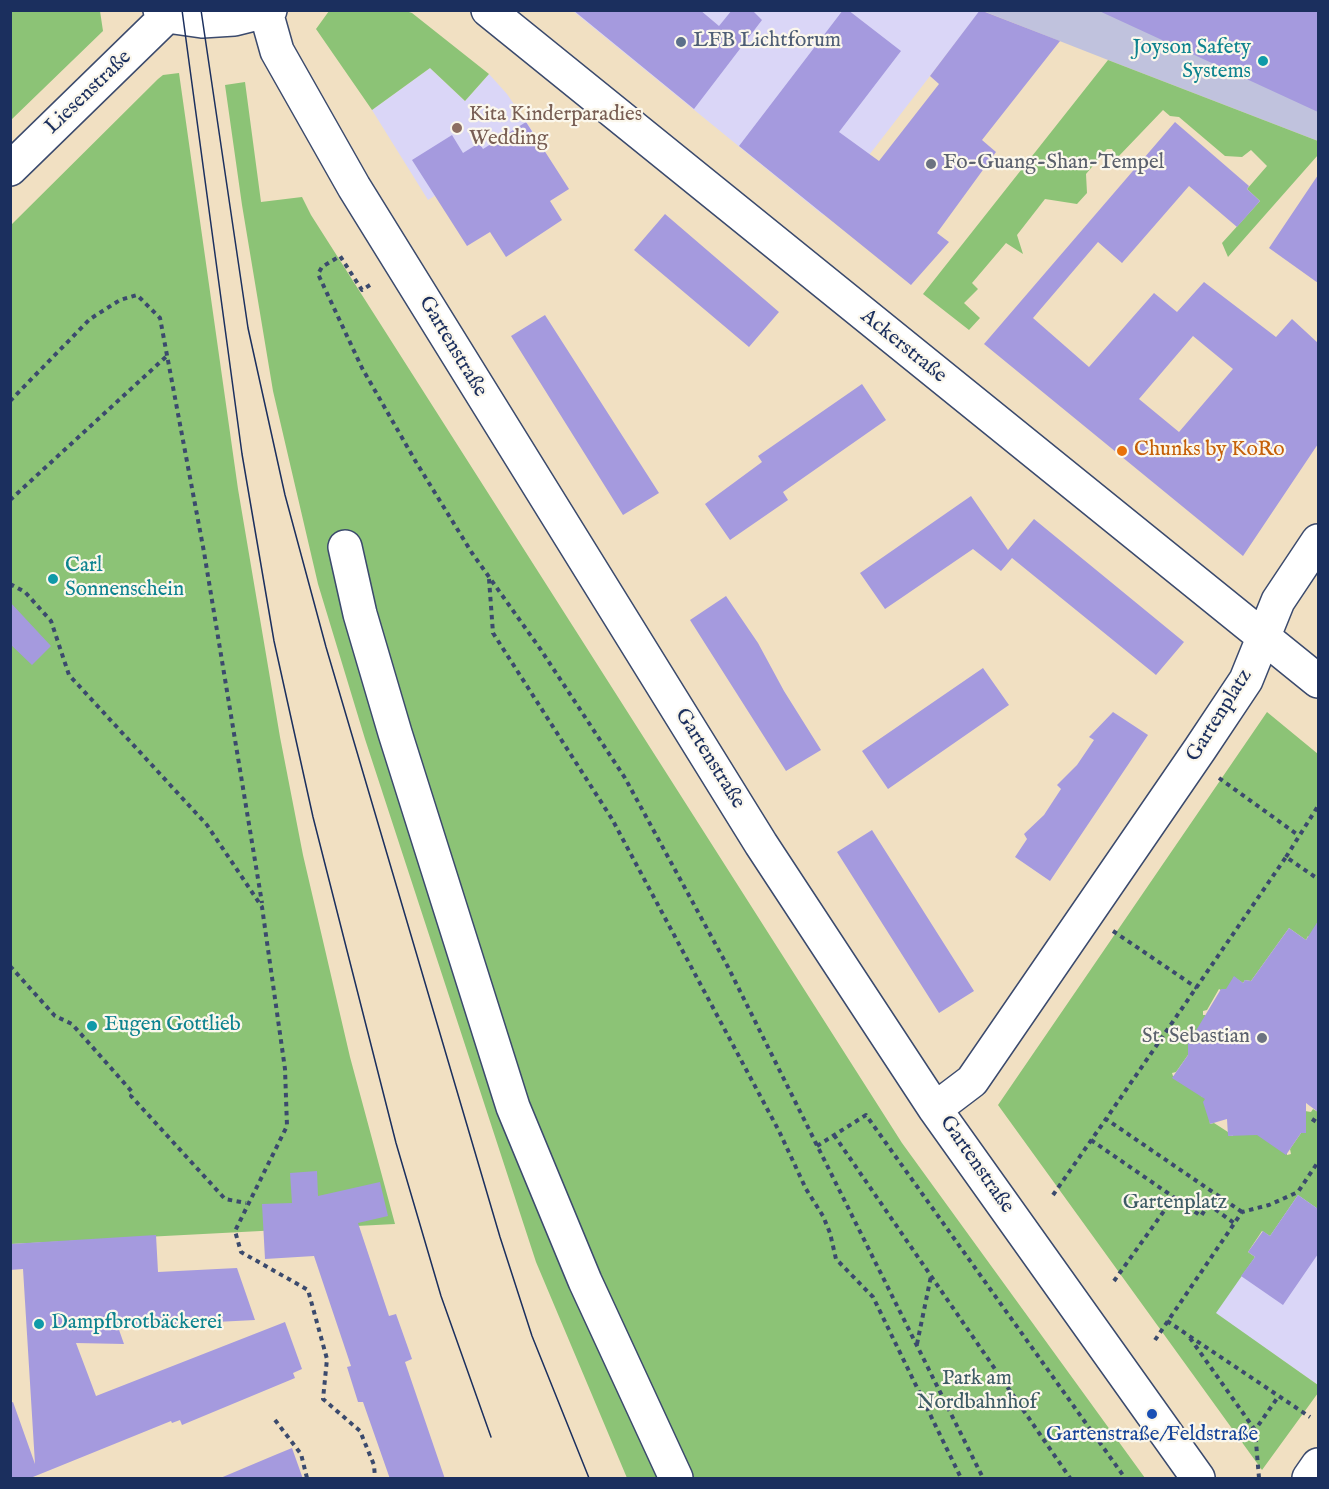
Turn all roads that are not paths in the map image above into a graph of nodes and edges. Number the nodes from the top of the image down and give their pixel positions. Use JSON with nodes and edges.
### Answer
{"nodes":[{"id":1,"x":488,"y":10,"type":"edge"},
{"id":2,"x":268,"y":11,"type":"edge"},
{"id":3,"x":164,"y":13,"type":"edge"},
{"id":4,"x":10,"y":169,"type":"edge"},
{"id":5,"x":1318,"y":541,"type":"edge"},
{"id":6,"x":345,"y":547,"type":"dead end"},
{"id":7,"x":1265,"y":636,"type":"junction"},
{"id":8,"x":1318,"y":681,"type":"edge"},
{"id":9,"x":935,"y":1108,"type":"junction"},
{"id":10,"x":1318,"y":1465,"type":"edge"},
{"id":11,"x":676,"y":1479,"type":"edge"},
{"id":12,"x":1198,"y":1479,"type":"edge"},
{"id":13,"x":1309,"y":1479,"type":"edge"}],
"edges":[{"from":1,"to":7,"type":"street","name":"Ackerstraße"},
{"from":2,"to":3,"type":"street","name":"Gartenstraße"},
{"from":2,"to":9,"type":"street","name":"Gartenstraße"},
{"from":3,"to":4,"type":"street","name":"Liesenstraße"},
{"from":5,"to":7,"type":"street","name":"Gartenplatz"},
{"from":6,"to":11,"type":"street"},
{"from":7,"to":8,"type":"street","name":"Ackerstraße"},
{"from":7,"to":9,"type":"street","name":"Gartenplatz"},
{"from":9,"to":12,"type":"street","name":"Gartenstraße"},
{"from":10,"to":13,"type":"street"}]}
